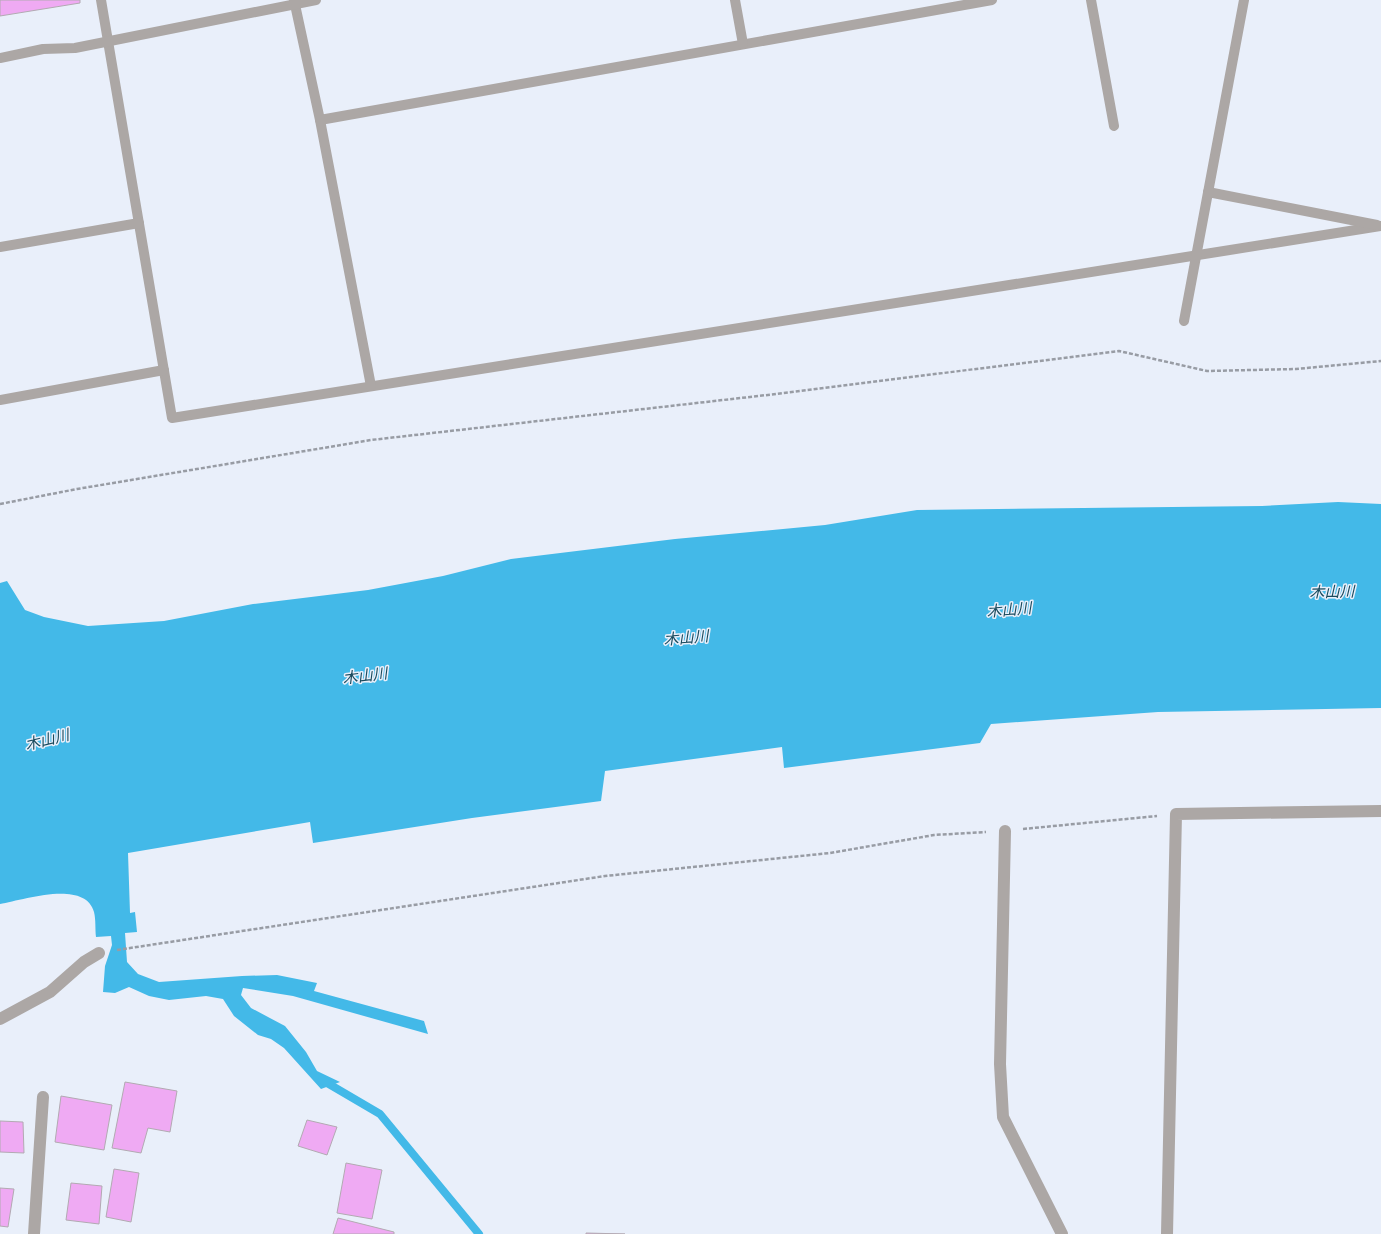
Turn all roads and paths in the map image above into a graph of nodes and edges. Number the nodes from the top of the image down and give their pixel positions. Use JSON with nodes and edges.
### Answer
{"nodes":[{"id":1,"x":100,"y":0,"type":"edge"},
{"id":2,"x":316,"y":0,"type":"edge"},
{"id":3,"x":735,"y":0,"type":"edge"},
{"id":4,"x":992,"y":0,"type":"edge"},
{"id":5,"x":1091,"y":0,"type":"edge"},
{"id":6,"x":1244,"y":0,"type":"edge"},
{"id":7,"x":295,"y":2,"type":"edge"},
{"id":8,"x":108,"y":41,"type":"junction"},
{"id":9,"x":743,"y":44,"type":"junction"},
{"id":10,"x":0,"y":58,"type":"edge"},
{"id":11,"x":320,"y":120,"type":"junction"},
{"id":12,"x":1114,"y":126,"type":"dead end"},
{"id":13,"x":1208,"y":192,"type":"junction"},
{"id":14,"x":138,"y":223,"type":"junction"},
{"id":15,"x":1381,"y":226,"type":"edge"},
{"id":16,"x":0,"y":247,"type":"edge"},
{"id":17,"x":1197,"y":254,"type":"junction"},
{"id":18,"x":1184,"y":321,"type":"dead end"},
{"id":19,"x":1381,"y":361,"type":"edge"},
{"id":20,"x":164,"y":370,"type":"junction"},
{"id":21,"x":371,"y":386,"type":"junction"},
{"id":22,"x":0,"y":400,"type":"edge"},
{"id":23,"x":0,"y":504,"type":"edge"},
{"id":24,"x":1381,"y":811,"type":"edge"},
{"id":25,"x":1176,"y":814,"type":"junction"},
{"id":26,"x":1005,"y":831,"type":"junction"},
{"id":27,"x":140,"y":946,"type":"dead end"},
{"id":28,"x":99,"y":953,"type":"dead end"},
{"id":29,"x":0,"y":1019,"type":"edge"},
{"id":30,"x":43,"y":1097,"type":"dead end"},
{"id":31,"x":34,"y":1234,"type":"edge"},
{"id":32,"x":1062,"y":1234,"type":"edge"},
{"id":33,"x":1167,"y":1234,"type":"edge"}],
"edges":[{"from":1,"to":8,"type":"lane"},
{"from":2,"to":7,"type":"lane"},
{"from":3,"to":9,"type":"lane"},
{"from":4,"to":9,"type":"lane"},
{"from":5,"to":12,"type":"lane"},
{"from":6,"to":13,"type":"lane"},
{"from":7,"to":8,"type":"lane"},
{"from":7,"to":11,"type":"lane"},
{"from":8,"to":10,"type":"lane"},
{"from":8,"to":14,"type":"lane"},
{"from":9,"to":11,"type":"lane"},
{"from":11,"to":21,"type":"lane"},
{"from":13,"to":15,"type":"lane"},
{"from":13,"to":17,"type":"lane"},
{"from":14,"to":16,"type":"lane"},
{"from":14,"to":20,"type":"lane"},
{"from":15,"to":17,"type":"lane"},
{"from":17,"to":18,"type":"lane"},
{"from":17,"to":21,"type":"lane"},
{"from":19,"to":23,"type":"path"},
{"from":20,"to":21,"type":"lane"},
{"from":20,"to":22,"type":"lane"},
{"from":24,"to":25,"type":"street"},
{"from":25,"to":26,"type":"path"},
{"from":25,"to":33,"type":"street"},
{"from":26,"to":27,"type":"path"},
{"from":26,"to":32,"type":"street"},
{"from":28,"to":29,"type":"street"},
{"from":30,"to":31,"type":"street"}]}
